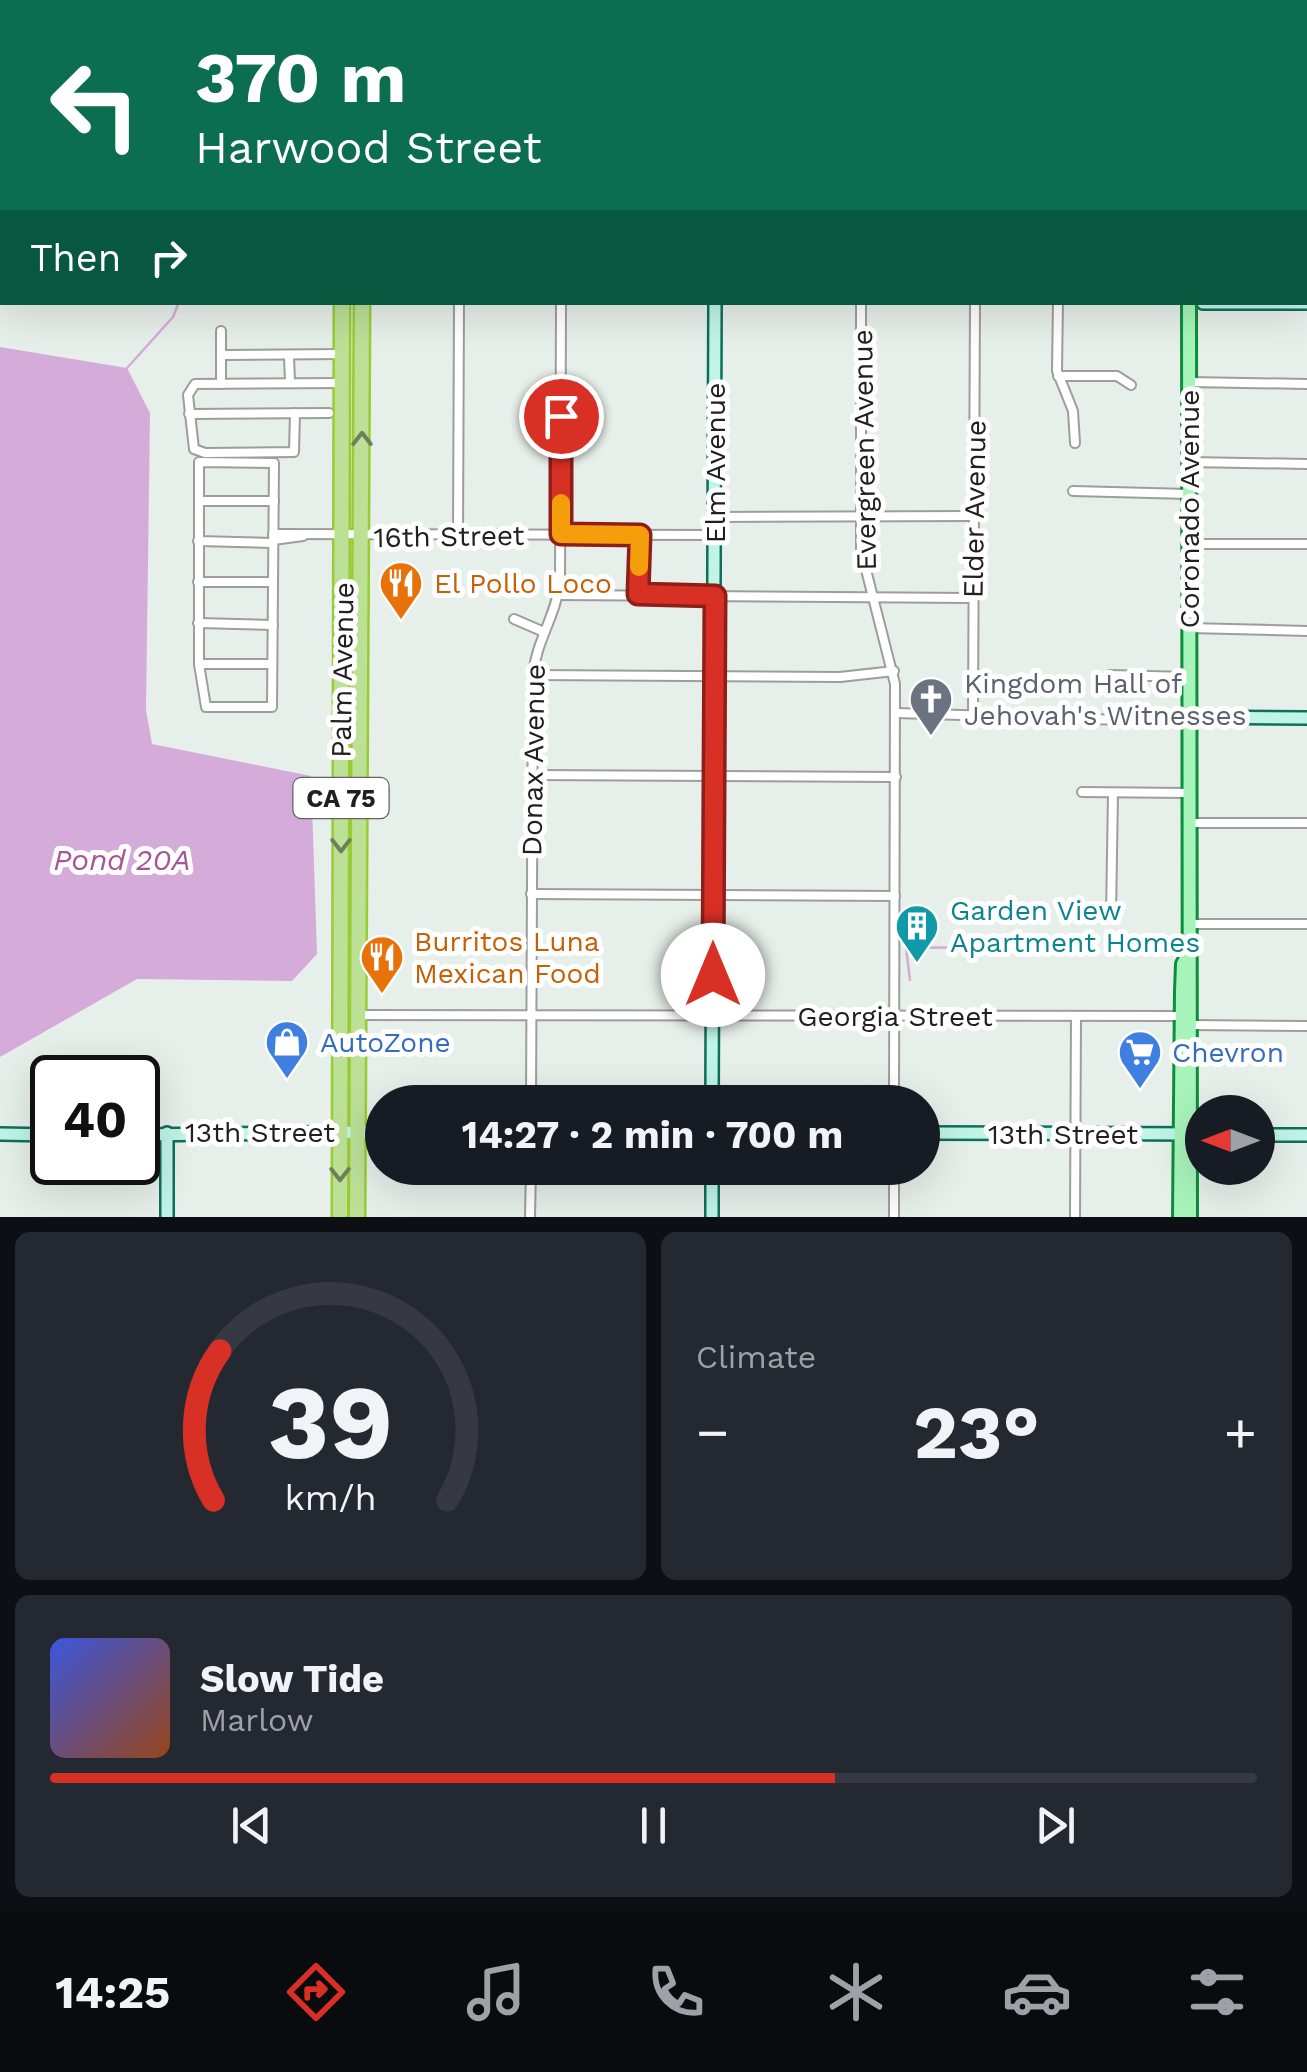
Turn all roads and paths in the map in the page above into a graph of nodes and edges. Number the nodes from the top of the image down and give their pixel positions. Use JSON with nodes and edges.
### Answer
{"nodes":[{"id":1,"x":342,"y":305,"type":"edge"},
{"id":2,"x":362,"y":305,"type":"edge"},
{"id":3,"x":459,"y":305,"type":"edge"},
{"id":4,"x":561,"y":305,"type":"edge"},
{"id":5,"x":715,"y":305,"type":"edge"},
{"id":6,"x":861,"y":305,"type":"edge"},
{"id":7,"x":975,"y":305,"type":"edge"},
{"id":8,"x":1058,"y":305,"type":"edge"},
{"id":9,"x":1189,"y":305,"type":"edge"},
{"id":10,"x":220,"y":332,"type":"dead end"},
{"id":11,"x":342,"y":354,"type":"junction"},
{"id":12,"x":222,"y":355,"type":"junction"},
{"id":13,"x":289,"y":356,"type":"junction"},
{"id":14,"x":1058,"y":376,"type":"junction"},
{"id":15,"x":290,"y":382,"type":"junction"},
{"id":16,"x":1189,"y":382,"type":"junction"},
{"id":17,"x":343,"y":383,"type":"junction"},
{"id":18,"x":221,"y":384,"type":"junction"},
{"id":19,"x":1307,"y":384,"type":"edge"},
{"id":20,"x":1131,"y":385,"type":"dead end"},
{"id":21,"x":294,"y":412,"type":"junction"},
{"id":22,"x":330,"y":412,"type":"dead end"},
{"id":23,"x":189,"y":414,"type":"junction"},
{"id":24,"x":1076,"y":443,"type":"dead end"},
{"id":25,"x":1189,"y":462,"type":"junction"},
{"id":26,"x":1307,"y":464,"type":"edge"},
{"id":27,"x":1073,"y":491,"type":"dead end"},
{"id":28,"x":1189,"y":494,"type":"junction"},
{"id":29,"x":199,"y":501,"type":"junction"},
{"id":30,"x":274,"y":501,"type":"junction"},
{"id":31,"x":973,"y":516,"type":"junction"},
{"id":32,"x":715,"y":517,"type":"junction"},
{"id":33,"x":861,"y":517,"type":"junction"},
{"id":34,"x":561,"y":534,"type":"junction"},
{"id":35,"x":640,"y":535,"type":"junction"},
{"id":36,"x":715,"y":535,"type":"junction"},
{"id":37,"x":458,"y":536,"type":"junction"},
{"id":38,"x":343,"y":537,"type":"junction"},
{"id":39,"x":362,"y":537,"type":"junction"},
{"id":40,"x":273,"y":539,"type":"junction"},
{"id":41,"x":198,"y":541,"type":"junction"},
{"id":42,"x":1190,"y":544,"type":"junction"},
{"id":43,"x":1307,"y":544,"type":"edge"},
{"id":44,"x":198,"y":582,"type":"junction"},
{"id":45,"x":273,"y":582,"type":"junction"},
{"id":46,"x":638,"y":594,"type":"junction"},
{"id":47,"x":559,"y":595,"type":"junction"},
{"id":48,"x":715,"y":596,"type":"junction"},
{"id":49,"x":871,"y":597,"type":"junction"},
{"id":50,"x":971,"y":598,"type":"junction"},
{"id":51,"x":514,"y":619,"type":"dead end"},
{"id":52,"x":198,"y":623,"type":"junction"},
{"id":53,"x":272,"y":625,"type":"junction"},
{"id":54,"x":1190,"y":628,"type":"junction"},
{"id":55,"x":544,"y":632,"type":"junction"},
{"id":56,"x":1307,"y":632,"type":"edge"},
{"id":57,"x":199,"y":664,"type":"junction"},
{"id":58,"x":272,"y":664,"type":"junction"},
{"id":59,"x":894,"y":671,"type":"junction"},
{"id":60,"x":533,"y":675,"type":"junction"},
{"id":61,"x":1110,"y":675,"type":"dead end"},
{"id":62,"x":715,"y":676,"type":"junction"},
{"id":63,"x":1190,"y":677,"type":"junction"},
{"id":64,"x":896,"y":713,"type":"junction"},
{"id":65,"x":973,"y":716,"type":"junction"},
{"id":66,"x":1307,"y":718,"type":"edge"},
{"id":67,"x":1189,"y":720,"type":"junction"},
{"id":68,"x":531,"y":776,"type":"junction"},
{"id":69,"x":714,"y":777,"type":"junction"},
{"id":70,"x":896,"y":777,"type":"junction"},
{"id":71,"x":1082,"y":792,"type":"dead end"},
{"id":72,"x":1113,"y":792,"type":"junction"},
{"id":73,"x":1188,"y":793,"type":"junction"},
{"id":74,"x":1188,"y":822,"type":"junction"},
{"id":75,"x":1307,"y":823,"type":"edge"},
{"id":76,"x":531,"y":894,"type":"junction"},
{"id":77,"x":713,"y":896,"type":"junction"},
{"id":78,"x":895,"y":896,"type":"junction"},
{"id":79,"x":1112,"y":916,"type":"dead end"},
{"id":80,"x":1188,"y":924,"type":"junction"},
{"id":81,"x":1307,"y":924,"type":"edge"},
{"id":82,"x":359,"y":1014,"type":"junction"},
{"id":83,"x":531,"y":1014,"type":"junction"},
{"id":84,"x":713,"y":1015,"type":"junction"},
{"id":85,"x":894,"y":1016,"type":"junction"},
{"id":86,"x":1076,"y":1016,"type":"junction"},
{"id":87,"x":1186,"y":1021,"type":"junction"},
{"id":88,"x":1307,"y":1026,"type":"edge"},
{"id":89,"x":531,"y":1085,"type":"edge"},
{"id":90,"x":712,"y":1085,"type":"edge"},
{"id":91,"x":894,"y":1085,"type":"edge"},
{"id":92,"x":1189,"y":1095,"type":"edge"},
{"id":93,"x":340,"y":1132,"type":"junction"},
{"id":94,"x":358,"y":1132,"type":"junction"},
{"id":95,"x":365,"y":1132,"type":"edge"},
{"id":96,"x":160,"y":1133,"type":"edge"},
{"id":97,"x":167,"y":1133,"type":"junction"},
{"id":98,"x":940,"y":1133,"type":"edge"},
{"id":99,"x":0,"y":1134,"type":"edge"},
{"id":100,"x":30,"y":1134,"type":"edge"},
{"id":101,"x":1076,"y":1134,"type":"junction"},
{"id":102,"x":1185,"y":1134,"type":"edge"},
{"id":103,"x":1275,"y":1135,"type":"edge"},
{"id":104,"x":1307,"y":1136,"type":"edge"},
{"id":105,"x":1185,"y":1179,"type":"edge"},
{"id":106,"x":530,"y":1185,"type":"edge"},
{"id":107,"x":712,"y":1185,"type":"edge"},
{"id":108,"x":894,"y":1185,"type":"edge"},
{"id":109,"x":1190,"y":1185,"type":"edge"},
{"id":110,"x":167,"y":1217,"type":"edge"},
{"id":111,"x":340,"y":1217,"type":"edge"},
{"id":112,"x":357,"y":1217,"type":"edge"},
{"id":113,"x":530,"y":1217,"type":"edge"},
{"id":114,"x":712,"y":1217,"type":"edge"},
{"id":115,"x":894,"y":1217,"type":"edge"},
{"id":116,"x":1076,"y":1217,"type":"edge"},
{"id":117,"x":1180,"y":1217,"type":"edge"},
{"id":118,"x":1190,"y":1217,"type":"edge"}],
"edges":[{"from":1,"to":11,"type":"highway","name":"Palm Avenue","number":"CA 75"},
{"from":39,"to":2,"type":"highway","name":"Palm Avenue","number":"CA 75","one_way":true},
{"from":3,"to":37,"type":"street"},
{"from":4,"to":34,"type":"street","name":"Donax Avenue"},
{"from":5,"to":32,"type":"street","name":"Elm Avenue"},
{"from":6,"to":33,"type":"street","name":"Evergreen Avenue"},
{"from":7,"to":31,"type":"street","name":"Elder Avenue"},
{"from":8,"to":14,"type":"street"},
{"from":9,"to":16,"type":"main road","name":"Coronado Avenue"},
{"from":10,"to":12,"type":"street"},
{"from":11,"to":13,"type":"street"},
{"from":11,"to":17,"type":"highway","name":"Palm Avenue","number":"CA 75"},
{"from":12,"to":13,"type":"street"},
{"from":12,"to":18,"type":"street"},
{"from":13,"to":15,"type":"street"},
{"from":14,"to":20,"type":"street"},
{"from":14,"to":24,"type":"street"},
{"from":15,"to":17,"type":"street"},
{"from":15,"to":18,"type":"street"},
{"from":16,"to":19,"type":"street"},
{"from":16,"to":25,"type":"main road","name":"Coronado Avenue"},
{"from":17,"to":38,"type":"highway","name":"Palm Avenue","number":"CA 75"},
{"from":18,"to":23,"type":"street"},
{"from":21,"to":22,"type":"street"},
{"from":21,"to":23,"type":"street"},
{"from":21,"to":23,"type":"street"},
{"from":25,"to":26,"type":"street"},
{"from":25,"to":28,"type":"main road","name":"Coronado Avenue"},
{"from":27,"to":28,"type":"street"},
{"from":28,"to":42,"type":"main road","name":"Coronado Avenue"},
{"from":29,"to":30,"type":"street"},
{"from":29,"to":30,"type":"street"},
{"from":29,"to":41,"type":"street"},
{"from":30,"to":40,"type":"street"},
{"from":31,"to":33,"type":"street"},
{"from":31,"to":50,"type":"street","name":"Elder Avenue"},
{"from":32,"to":33,"type":"street"},
{"from":32,"to":36,"type":"street","name":"Elm Avenue"},
{"from":33,"to":49,"type":"street","name":"Evergreen Avenue"},
{"from":34,"to":35,"type":"street","name":"16th Street"},
{"from":34,"to":37,"type":"street","name":"16th Street"},
{"from":34,"to":47,"type":"street","name":"Donax Avenue"},
{"from":35,"to":36,"type":"street","name":"16th Street"},
{"from":35,"to":46,"type":"street"},
{"from":36,"to":48,"type":"street","name":"Elm Avenue"},
{"from":37,"to":39,"type":"street","name":"16th Street"},
{"from":38,"to":39,"type":"street","name":"16th Street"},
{"from":38,"to":40,"type":"street","name":"16th Street"},
{"from":38,"to":93,"type":"highway","name":"Palm Avenue","number":"CA 75","one_way":true},
{"from":39,"to":82,"type":"highway","name":"Palm Avenue","number":"CA 75"},
{"from":40,"to":41,"type":"street","name":"16th Street"},
{"from":40,"to":45,"type":"street"},
{"from":41,"to":44,"type":"street"},
{"from":42,"to":43,"type":"street"},
{"from":42,"to":54,"type":"main road","name":"Coronado Avenue"},
{"from":44,"to":45,"type":"street"},
{"from":44,"to":52,"type":"street"},
{"from":45,"to":53,"type":"street"},
{"from":46,"to":47,"type":"street"},
{"from":46,"to":48,"type":"street"},
{"from":47,"to":55,"type":"street","name":"Donax Avenue"},
{"from":48,"to":49,"type":"street"},
{"from":48,"to":62,"type":"street","name":"Elm Avenue"},
{"from":49,"to":50,"type":"street"},
{"from":49,"to":59,"type":"street","name":"Evergreen Avenue"},
{"from":50,"to":65,"type":"street","name":"Elder Avenue"},
{"from":51,"to":55,"type":"street"},
{"from":52,"to":53,"type":"street"},
{"from":52,"to":57,"type":"street"},
{"from":53,"to":58,"type":"street"},
{"from":54,"to":56,"type":"street"},
{"from":54,"to":63,"type":"main road","name":"Coronado Avenue"},
{"from":55,"to":60,"type":"street","name":"Donax Avenue"},
{"from":57,"to":58,"type":"street"},
{"from":57,"to":58,"type":"street"},
{"from":59,"to":62,"type":"street"},
{"from":59,"to":64,"type":"street","name":"Evergreen Avenue"},
{"from":60,"to":62,"type":"street"},
{"from":60,"to":68,"type":"street","name":"Donax Avenue"},
{"from":61,"to":63,"type":"street"},
{"from":62,"to":69,"type":"street","name":"Elm Avenue"},
{"from":63,"to":67,"type":"main road","name":"Coronado Avenue"},
{"from":64,"to":65,"type":"street"},
{"from":64,"to":70,"type":"street"},
{"from":65,"to":67,"type":"street"},
{"from":66,"to":67,"type":"street"},
{"from":67,"to":73,"type":"main road","name":"Coronado Avenue"},
{"from":68,"to":69,"type":"street"},
{"from":68,"to":76,"type":"street","name":"Donax Avenue"},
{"from":69,"to":70,"type":"street"},
{"from":69,"to":77,"type":"street","name":"Elm Avenue"},
{"from":70,"to":78,"type":"street"},
{"from":71,"to":72,"type":"street"},
{"from":72,"to":73,"type":"street"},
{"from":72,"to":79,"type":"street"},
{"from":73,"to":74,"type":"main road","name":"Coronado Avenue"},
{"from":74,"to":75,"type":"street"},
{"from":74,"to":80,"type":"main road","name":"Coronado Avenue"},
{"from":76,"to":77,"type":"street"},
{"from":76,"to":83,"type":"street","name":"Donax Avenue"},
{"from":77,"to":78,"type":"street"},
{"from":77,"to":84,"type":"street","name":"Elm Avenue"},
{"from":78,"to":85,"type":"street"},
{"from":80,"to":81,"type":"street"},
{"from":80,"to":87,"type":"main road","name":"Coronado Avenue"},
{"from":82,"to":83,"type":"street","name":"Georgia Street"},
{"from":82,"to":94,"type":"highway","name":"Palm Avenue","number":"CA 75"},
{"from":83,"to":84,"type":"street","name":"Georgia Street"},
{"from":83,"to":89,"type":"street","name":"Donax Avenue"},
{"from":84,"to":85,"type":"street","name":"Georgia Street"},
{"from":84,"to":90,"type":"street","name":"Elm Avenue"},
{"from":85,"to":86,"type":"street","name":"Georgia Street"},
{"from":85,"to":91,"type":"street"},
{"from":86,"to":87,"type":"street","name":"Georgia Street"},
{"from":86,"to":101,"type":"street"},
{"from":87,"to":88,"type":"street","name":"Georgia Street"},
{"from":87,"to":92,"type":"main road","name":"Coronado Avenue"},
{"from":93,"to":94,"type":"street","name":"13th Street"},
{"from":93,"to":97,"type":"street","name":"13th Street"},
{"from":93,"to":111,"type":"highway","name":"Palm Avenue","number":"CA 75","one_way":true},
{"from":94,"to":95,"type":"street","name":"13th Street"},
{"from":94,"to":112,"type":"highway","name":"Palm Avenue","number":"CA 75"},
{"from":96,"to":97,"type":"street","name":"13th Street"},
{"from":97,"to":110,"type":"street"},
{"from":98,"to":101,"type":"street","name":"13th Street"},
{"from":99,"to":100,"type":"street"},
{"from":101,"to":102,"type":"street","name":"13th Street"},
{"from":101,"to":116,"type":"street"},
{"from":103,"to":104,"type":"street"},
{"from":105,"to":117,"type":"main road"},
{"from":106,"to":113,"type":"street"},
{"from":107,"to":114,"type":"street"},
{"from":108,"to":115,"type":"street"},
{"from":109,"to":118,"type":"main road"}]}
